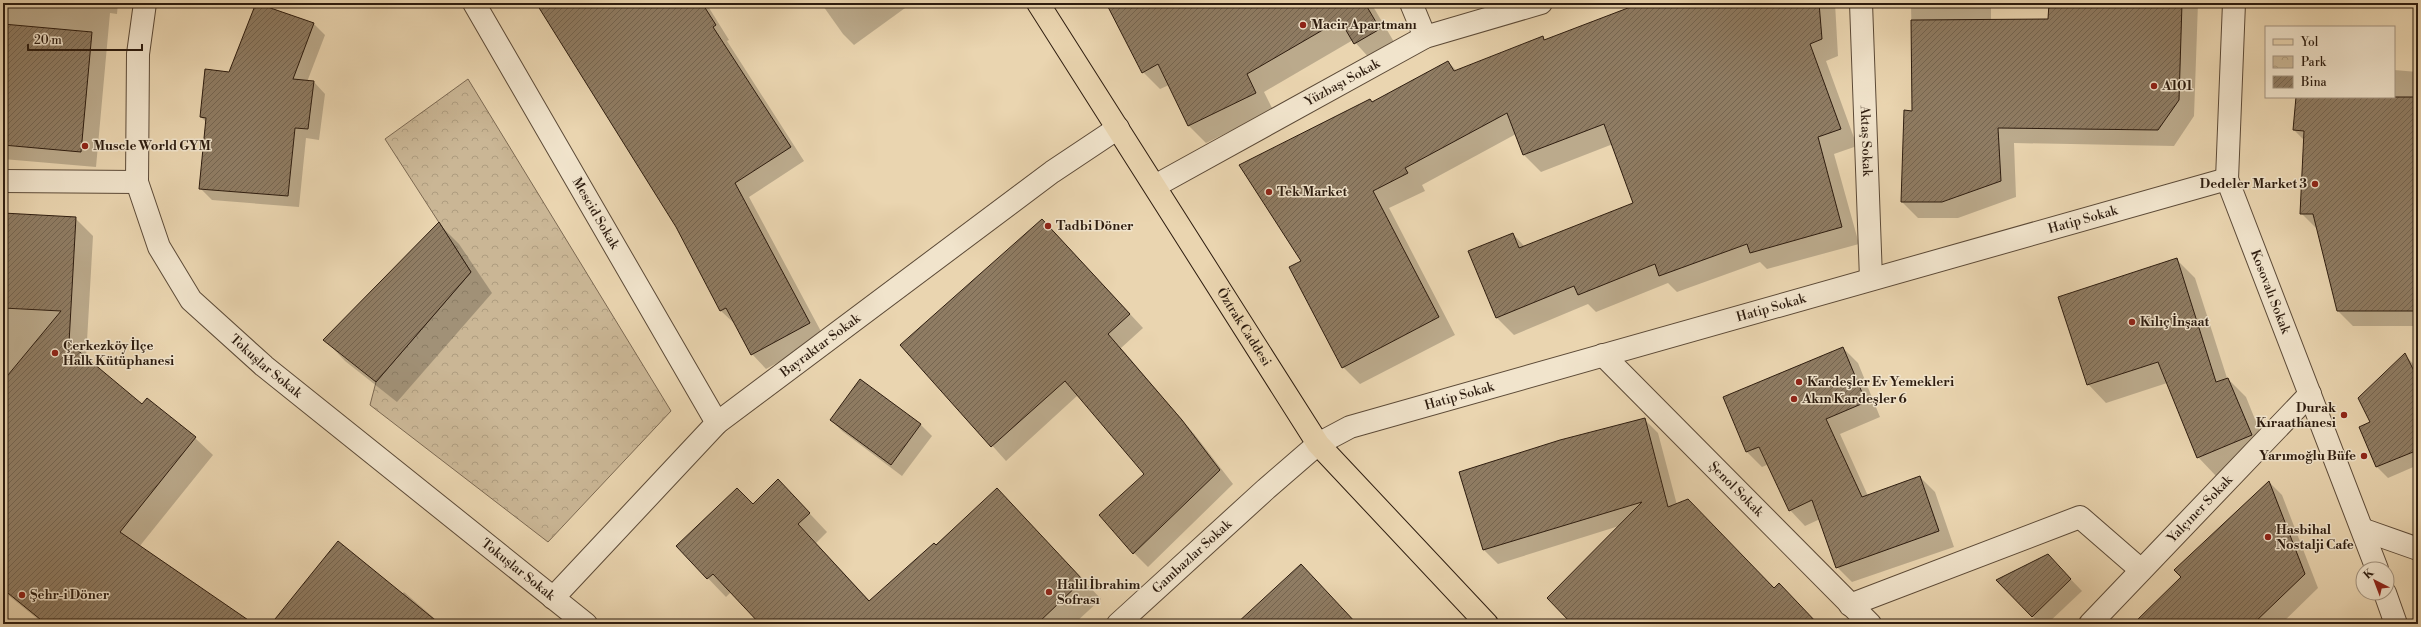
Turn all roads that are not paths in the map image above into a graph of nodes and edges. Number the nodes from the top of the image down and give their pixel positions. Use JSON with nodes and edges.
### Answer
{"nodes":[{"id":1,"x":145,"y":3,"type":"edge"},
{"id":2,"x":474,"y":3,"type":"edge"},
{"id":3,"x":1038,"y":3,"type":"edge"},
{"id":4,"x":1411,"y":3,"type":"edge"},
{"id":5,"x":1541,"y":3,"type":"edge"},
{"id":6,"x":1861,"y":3,"type":"edge"},
{"id":7,"x":2234,"y":3,"type":"edge"},
{"id":8,"x":1425,"y":37,"type":"junction"},
{"id":9,"x":1118,"y":128,"type":"junction"},
{"id":10,"x":2227,"y":178,"type":"junction"},
{"id":11,"x":3,"y":181,"type":"edge"},
{"id":12,"x":137,"y":182,"type":"junction"},
{"id":13,"x":1155,"y":186,"type":"junction"},
{"id":14,"x":1871,"y":279,"type":"junction"},
{"id":15,"x":1603,"y":355,"type":"junction"},
{"id":16,"x":2310,"y":394,"type":"junction"},
{"id":17,"x":718,"y":423,"type":"junction"},
{"id":18,"x":1318,"y":444,"type":"junction"},
{"id":19,"x":1266,"y":489,"type":"joint"},
{"id":20,"x":2364,"y":530,"type":"junction"},
{"id":21,"x":2418,"y":549,"type":"edge"},
{"id":22,"x":2374,"y":561,"type":"edge"},
{"id":23,"x":2141,"y":570,"type":"junction"},
{"id":24,"x":552,"y":598,"type":"junction"},
{"id":25,"x":2388,"y":601,"type":"edge"},
{"id":26,"x":1850,"y":605,"type":"junction"},
{"id":27,"x":586,"y":624,"type":"edge"},
{"id":28,"x":1118,"y":624,"type":"edge"},
{"id":29,"x":1487,"y":624,"type":"edge"},
{"id":30,"x":1870,"y":624,"type":"edge"},
{"id":31,"x":2090,"y":624,"type":"edge"},
{"id":32,"x":2396,"y":624,"type":"edge"}],
"edges":[{"from":1,"to":12,"type":"street","name":"Tokuşlar Sokak"},
{"from":2,"to":17,"type":"street","name":"Mescid Sokak"},
{"from":3,"to":9,"type":"main road","name":"Öztrak Caddesi"},
{"from":4,"to":8,"type":"street"},
{"from":5,"to":8,"type":"street","name":"Yüzbaşı Sokak"},
{"from":6,"to":14,"type":"street","name":"Aktaş Sokak"},
{"from":7,"to":10,"type":"street","name":"Kosovalı Sokak"},
{"from":8,"to":13,"type":"street","name":"Yüzbaşı Sokak"},
{"from":9,"to":13,"type":"main road","name":"Öztrak Caddesi"},
{"from":9,"to":17,"type":"street","name":"Bayraktar Sokak"},
{"from":10,"to":14,"type":"street","name":"Hatip Sokak"},
{"from":10,"to":16,"type":"street","name":"Kosovalı Sokak"},
{"from":11,"to":12,"type":"street"},
{"from":12,"to":24,"type":"street","name":"Tokuşlar Sokak"},
{"from":13,"to":18,"type":"main road","name":"Öztrak Caddesi"},
{"from":14,"to":15,"type":"street","name":"Hatip Sokak"},
{"from":15,"to":18,"type":"street","name":"Hatip Sokak"},
{"from":15,"to":26,"type":"street","name":"Şenol Sokak"},
{"from":16,"to":20,"type":"street","name":"Kosovalı Sokak"},
{"from":16,"to":23,"type":"street","name":"Yalçıner Sokak"},
{"from":17,"to":24,"type":"street","name":"Bayraktar Sokak"},
{"from":18,"to":19,"type":"street","name":"Hatip Sokak"},
{"from":18,"to":29,"type":"main road","name":"Öztrak Caddesi"},
{"from":19,"to":28,"type":"street","name":"Gambazlar Sokak"},
{"from":20,"to":21,"type":"street"},
{"from":20,"to":22,"type":"street","name":"Kosovalı Sokak"},
{"from":23,"to":26,"type":"street"},
{"from":23,"to":31,"type":"street","name":"Yalçıner Sokak"},
{"from":24,"to":27,"type":"street","name":"Tokuşlar Sokak"},
{"from":25,"to":32,"type":"street"},
{"from":26,"to":30,"type":"street","name":"Şenol Sokak"}]}
